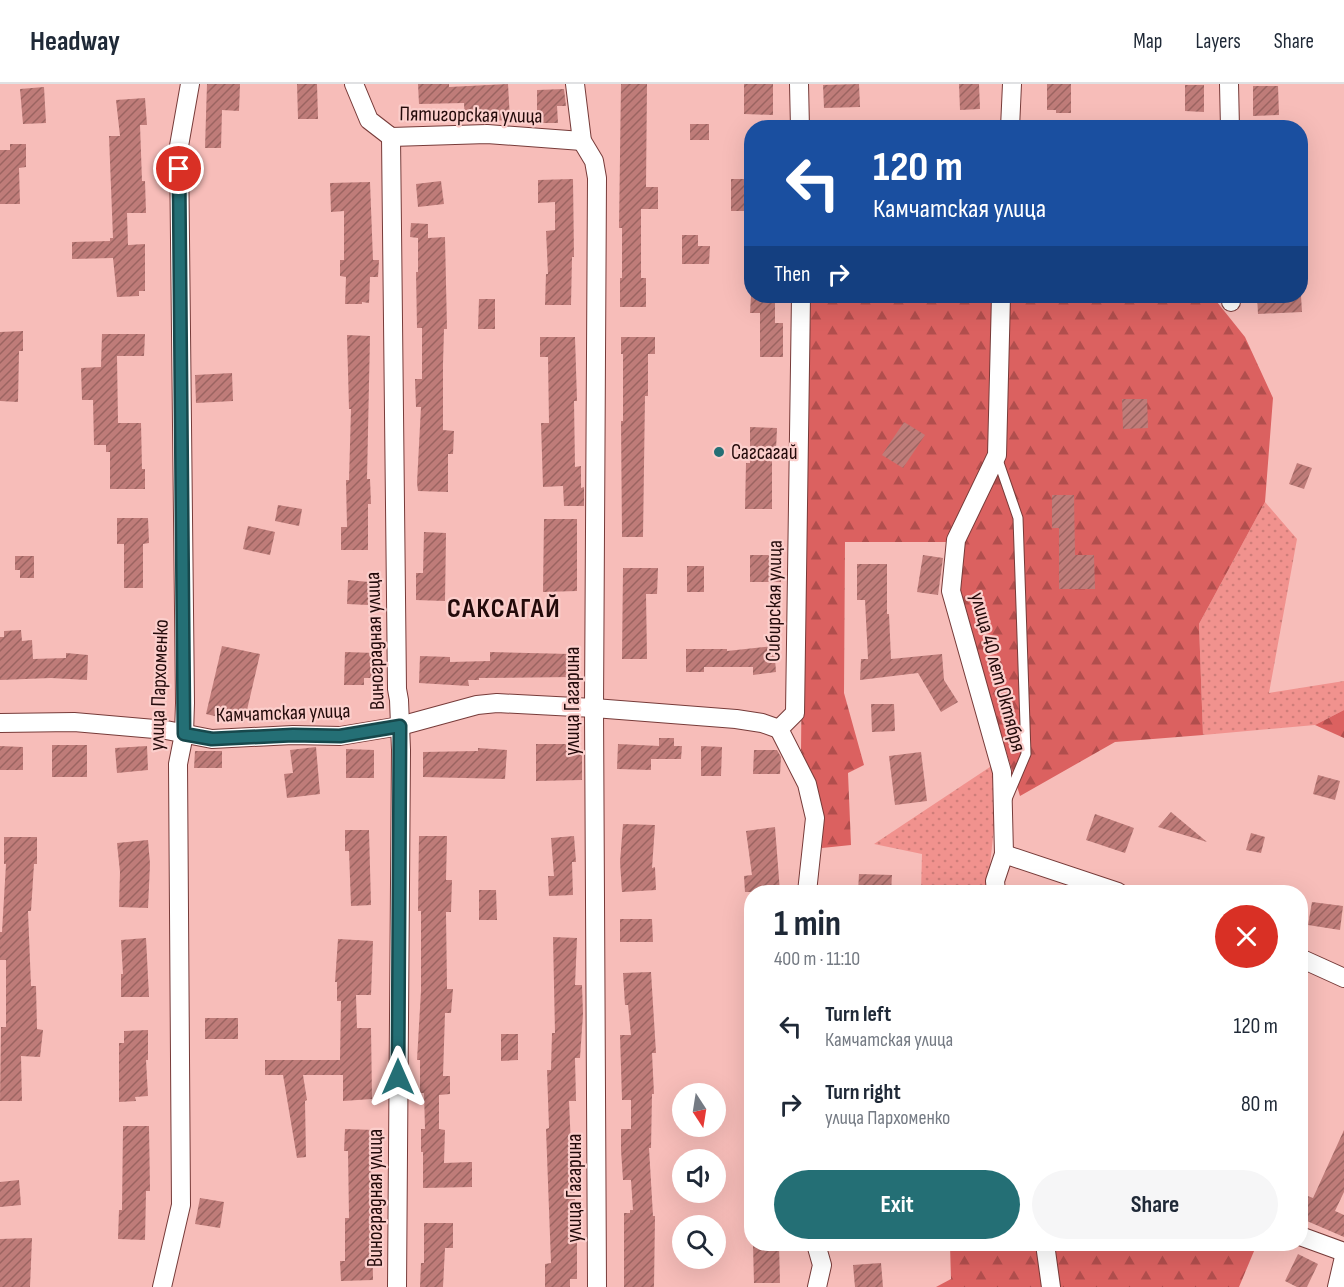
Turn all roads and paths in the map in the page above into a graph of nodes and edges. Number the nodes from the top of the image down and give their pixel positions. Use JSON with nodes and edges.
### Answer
{"nodes":[{"id":1,"x":190,"y":84,"type":"edge"},
{"id":2,"x":354,"y":84,"type":"edge"},
{"id":3,"x":575,"y":84,"type":"edge"},
{"id":4,"x":799,"y":84,"type":"edge"},
{"id":5,"x":1012,"y":84,"type":"edge"},
{"id":6,"x":1230,"y":84,"type":"edge"},
{"id":7,"x":800,"y":120,"type":"edge"},
{"id":8,"x":1010,"y":120,"type":"edge"},
{"id":9,"x":1230,"y":120,"type":"edge"},
{"id":10,"x":391,"y":137,"type":"junction"},
{"id":11,"x":582,"y":141,"type":"junction"},
{"id":12,"x":801,"y":303,"type":"edge"},
{"id":13,"x":1001,"y":303,"type":"edge"},
{"id":14,"x":997,"y":455,"type":"junction"},
{"id":15,"x":594,"y":708,"type":"junction"},
{"id":16,"x":0,"y":723,"type":"edge"},
{"id":17,"x":400,"y":726,"type":"junction"},
{"id":18,"x":779,"y":729,"type":"junction"},
{"id":19,"x":184,"y":734,"type":"junction"},
{"id":20,"x":1003,"y":808,"type":"junction"},
{"id":21,"x":1004,"y":854,"type":"junction"},
{"id":22,"x":808,"y":885,"type":"edge"},
{"id":23,"x":995,"y":885,"type":"edge"},
{"id":24,"x":1097,"y":885,"type":"edge"},
{"id":25,"x":1308,"y":962,"type":"edge"},
{"id":26,"x":1344,"y":978,"type":"edge"},
{"id":27,"x":1308,"y":1239,"type":"edge"},
{"id":28,"x":818,"y":1251,"type":"edge"},
{"id":29,"x":1046,"y":1251,"type":"edge"},
{"id":30,"x":1344,"y":1255,"type":"edge"},
{"id":31,"x":162,"y":1287,"type":"edge"},
{"id":32,"x":397,"y":1287,"type":"edge"},
{"id":33,"x":597,"y":1287,"type":"edge"},
{"id":34,"x":817,"y":1287,"type":"edge"},
{"id":35,"x":1050,"y":1287,"type":"edge"},
{"id":36,"x":1337,"y":1287,"type":"edge"}],
"edges":[{"from":1,"to":19,"type":"street","name":"улица Пархоменко"},
{"from":2,"to":10,"type":"street","name":"Пятигорская улица"},
{"from":3,"to":11,"type":"street","name":"улица Гагарина"},
{"from":4,"to":7,"type":"street"},
{"from":5,"to":8,"type":"street"},
{"from":6,"to":9,"type":"street"},
{"from":10,"to":11,"type":"street","name":"Пятигорская улица"},
{"from":10,"to":17,"type":"street","name":"Виноградная улица"},
{"from":11,"to":15,"type":"street","name":"улица Гагарина"},
{"from":12,"to":18,"type":"street","name":"Сибирская улица"},
{"from":13,"to":14,"type":"street","name":"улица 40 лет Октября"},
{"from":14,"to":20,"type":"lane"},
{"from":14,"to":20,"type":"street","name":"улица 40 лет Октября"},
{"from":15,"to":17,"type":"street","name":"Камчатская улица"},
{"from":15,"to":18,"type":"street","name":"Камчатская улица"},
{"from":15,"to":33,"type":"street","name":"улица Гагарина"},
{"from":16,"to":19,"type":"street","name":"Камчатская улица"},
{"from":17,"to":19,"type":"street","name":"Камчатская улица"},
{"from":17,"to":32,"type":"street","name":"Виноградная улица"},
{"from":18,"to":22,"type":"street"},
{"from":19,"to":31,"type":"street","name":"улица Пархоменко"},
{"from":20,"to":21,"type":"street","name":"улица 40 лет Октября"},
{"from":21,"to":23,"type":"street"},
{"from":21,"to":24,"type":"street"},
{"from":25,"to":26,"type":"street"},
{"from":27,"to":30,"type":"street"},
{"from":28,"to":34,"type":"street"},
{"from":29,"to":35,"type":"street"},
{"from":30,"to":36,"type":"street"}]}
